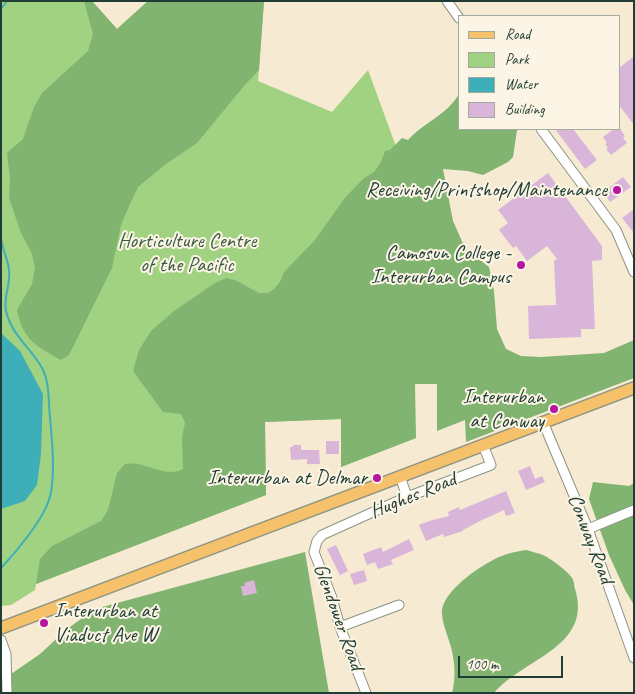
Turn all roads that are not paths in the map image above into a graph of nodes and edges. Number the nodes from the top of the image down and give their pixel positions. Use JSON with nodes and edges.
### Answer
{"nodes":[{"id":1,"x":447,"y":1,"type":"edge"},
{"id":2,"x":458,"y":17,"type":"edge"},
{"id":3,"x":542,"y":130,"type":"edge"},
{"id":4,"x":634,"y":272,"type":"edge"},
{"id":5,"x":634,"y":388,"type":"edge"},
{"id":6,"x":543,"y":422,"type":"junction"},
{"id":7,"x":483,"y":445,"type":"junction"},
{"id":8,"x":400,"y":476,"type":"junction"},
{"id":9,"x":407,"y":497,"type":"junction"},
{"id":10,"x":634,"y":510,"type":"edge"},
{"id":11,"x":588,"y":529,"type":"junction"},
{"id":12,"x":316,"y":541,"type":"joint"},
{"id":13,"x":399,"y":605,"type":"dead end"},
{"id":14,"x":340,"y":627,"type":"junction"},
{"id":15,"x":1,"y":628,"type":"edge"},
{"id":16,"x":1,"y":640,"type":"edge"},
{"id":17,"x":634,"y":658,"type":"edge"},
{"id":18,"x":7,"y":693,"type":"edge"},
{"id":19,"x":366,"y":693,"type":"edge"}],
"edges":[{"from":1,"to":2,"type":"street"},
{"from":3,"to":4,"type":"street"},
{"from":5,"to":6,"type":"main road"},
{"from":6,"to":7,"type":"main road"},
{"from":6,"to":11,"type":"street","name":"Conway Road"},
{"from":7,"to":8,"type":"main road"},
{"from":7,"to":9,"type":"street","name":"Hughes Road"},
{"from":8,"to":9,"type":"street"},
{"from":8,"to":15,"type":"main road"},
{"from":9,"to":12,"type":"street","name":"Hughes Road"},
{"from":10,"to":11,"type":"street"},
{"from":11,"to":17,"type":"street","name":"Conway Road"},
{"from":12,"to":14,"type":"street","name":"Glendower Road"},
{"from":13,"to":14,"type":"street"},
{"from":14,"to":19,"type":"street","name":"Glendower Road"},
{"from":16,"to":18,"type":"street"}]}
